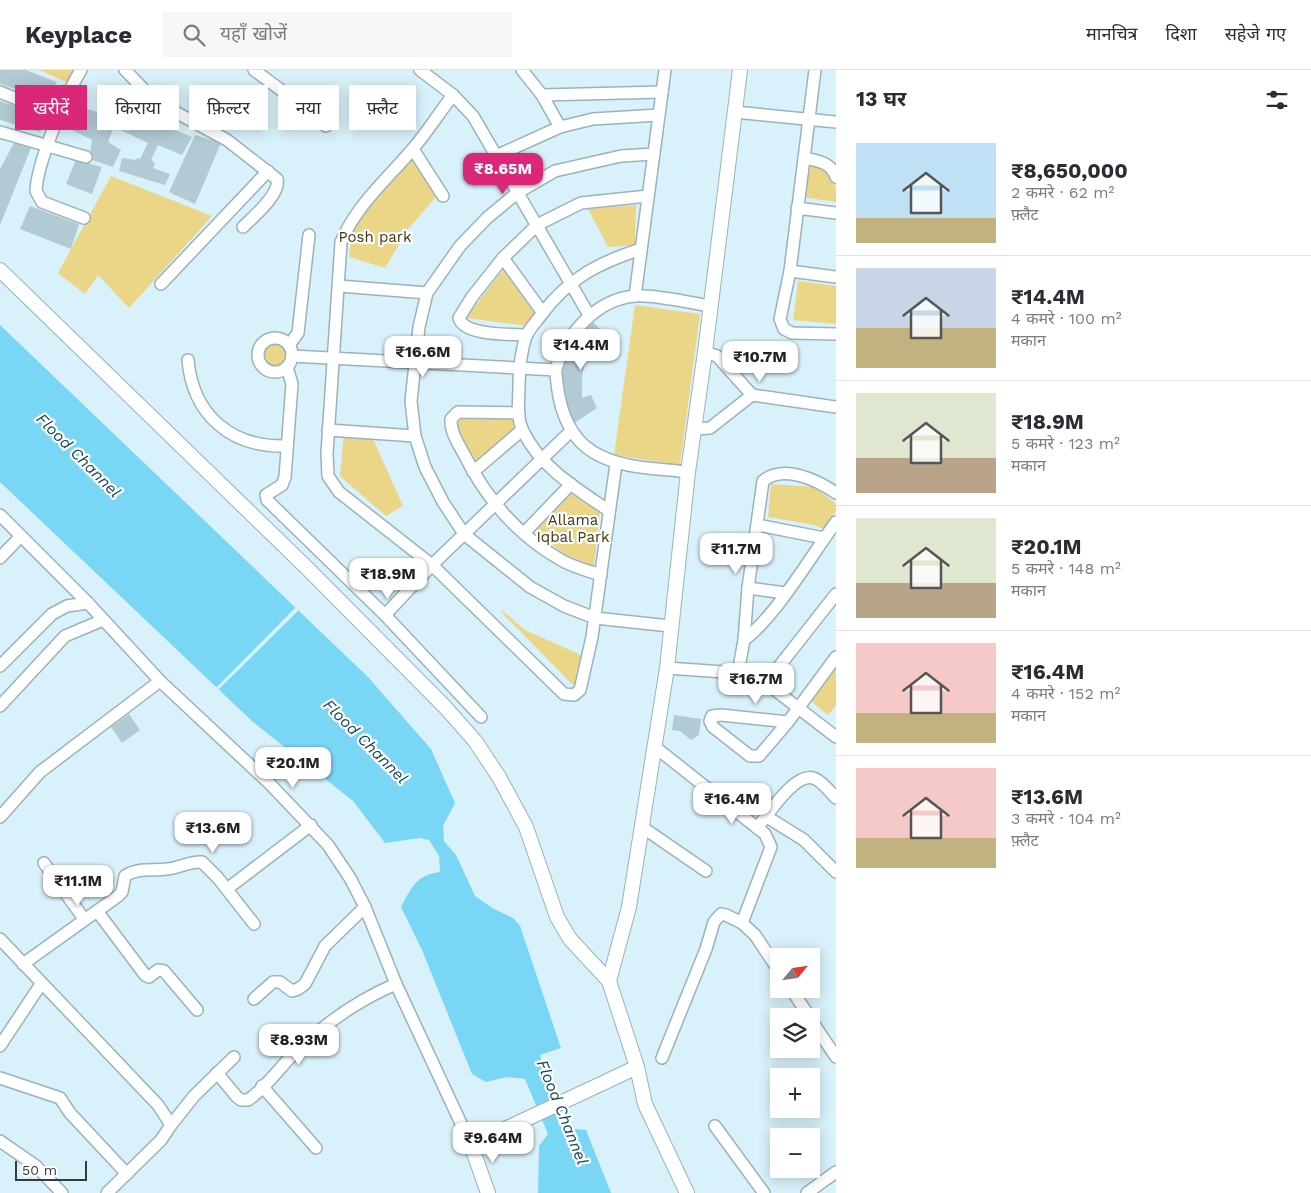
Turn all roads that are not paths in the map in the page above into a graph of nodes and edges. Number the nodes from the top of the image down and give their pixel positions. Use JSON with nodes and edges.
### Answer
{"nodes":[{"id":1,"x":81,"y":70,"type":"edge"},
{"id":2,"x":126,"y":70,"type":"edge"},
{"id":3,"x":254,"y":70,"type":"edge"},
{"id":4,"x":420,"y":70,"type":"edge"},
{"id":5,"x":522,"y":70,"type":"edge"},
{"id":6,"x":665,"y":70,"type":"edge"},
{"id":7,"x":740,"y":70,"type":"edge"},
{"id":8,"x":815,"y":70,"type":"edge"},
{"id":9,"x":72,"y":85,"type":"edge"},
{"id":10,"x":278,"y":88,"type":"edge"},
{"id":11,"x":0,"y":92,"type":"edge"},
{"id":12,"x":662,"y":92,"type":"junction"},
{"id":13,"x":453,"y":95,"type":"junction"},
{"id":14,"x":542,"y":95,"type":"junction"},
{"id":15,"x":15,"y":98,"type":"edge"},
{"id":16,"x":735,"y":112,"type":"junction"},
{"id":17,"x":659,"y":115,"type":"junction"},
{"id":18,"x":809,"y":119,"type":"junction"},
{"id":19,"x":836,"y":122,"type":"edge"},
{"id":20,"x":560,"y":127,"type":"junction"},
{"id":21,"x":54,"y":130,"type":"edge"},
{"id":22,"x":0,"y":132,"type":"edge"},
{"id":23,"x":48,"y":147,"type":"junction"},
{"id":24,"x":413,"y":149,"type":"junction"},
{"id":25,"x":654,"y":154,"type":"junction"},
{"id":26,"x":496,"y":156,"type":"junction"},
{"id":27,"x":86,"y":157,"type":"dead end"},
{"id":28,"x":804,"y":158,"type":"junction"},
{"id":29,"x":268,"y":172,"type":"junction"},
{"id":30,"x":836,"y":177,"type":"edge"},
{"id":31,"x":517,"y":193,"type":"junction"},
{"id":32,"x":443,"y":196,"type":"dead end"},
{"id":33,"x":648,"y":196,"type":"junction"},
{"id":34,"x":797,"y":208,"type":"junction"},
{"id":35,"x":836,"y":213,"type":"edge"},
{"id":36,"x":84,"y":218,"type":"dead end"},
{"id":37,"x":536,"y":225,"type":"junction"},
{"id":38,"x":243,"y":228,"type":"dead end"},
{"id":39,"x":309,"y":235,"type":"dead end"},
{"id":40,"x":641,"y":250,"type":"junction"},
{"id":41,"x":504,"y":258,"type":"junction"},
{"id":42,"x":0,"y":270,"type":"edge"},
{"id":43,"x":790,"y":270,"type":"junction"},
{"id":44,"x":836,"y":277,"type":"edge"},
{"id":45,"x":569,"y":283,"type":"junction"},
{"id":46,"x":162,"y":284,"type":"dead end"},
{"id":47,"x":339,"y":286,"type":"junction"},
{"id":48,"x":428,"y":293,"type":"junction"},
{"id":49,"x":635,"y":296,"type":"junction"},
{"id":50,"x":710,"y":306,"type":"junction"},
{"id":51,"x":543,"y":313,"type":"junction"},
{"id":52,"x":589,"y":316,"type":"junction"},
{"id":53,"x":836,"y":334,"type":"edge"},
{"id":54,"x":526,"y":335,"type":"junction"},
{"id":55,"x":289,"y":345,"type":"junction"},
{"id":56,"x":705,"y":352,"type":"junction"},
{"id":57,"x":335,"y":358,"type":"junction"},
{"id":58,"x":188,"y":360,"type":"dead end"},
{"id":59,"x":290,"y":362,"type":"junction"},
{"id":60,"x":414,"y":364,"type":"junction"},
{"id":61,"x":519,"y":368,"type":"junction"},
{"id":62,"x":556,"y":370,"type":"junction"},
{"id":63,"x":752,"y":395,"type":"junction"},
{"id":64,"x":836,"y":408,"type":"edge"},
{"id":65,"x":519,"y":413,"type":"junction"},
{"id":66,"x":693,"y":429,"type":"junction"},
{"id":67,"x":328,"y":430,"type":"junction"},
{"id":68,"x":522,"y":430,"type":"junction"},
{"id":69,"x":571,"y":431,"type":"junction"},
{"id":70,"x":416,"y":436,"type":"junction"},
{"id":71,"x":288,"y":446,"type":"junction"},
{"id":72,"x":542,"y":459,"type":"junction"},
{"id":73,"x":616,"y":464,"type":"junction"},
{"id":74,"x":473,"y":472,"type":"junction"},
{"id":75,"x":688,"y":472,"type":"junction"},
{"id":76,"x":571,"y":484,"type":"junction"},
{"id":77,"x":836,"y":493,"type":"edge"},
{"id":78,"x":494,"y":505,"type":"junction"},
{"id":79,"x":608,"y":510,"type":"junction"},
{"id":80,"x":0,"y":515,"type":"edge"},
{"id":81,"x":836,"y":522,"type":"edge"},
{"id":82,"x":757,"y":525,"type":"junction"},
{"id":83,"x":524,"y":533,"type":"junction"},
{"id":84,"x":464,"y":534,"type":"junction"},
{"id":85,"x":20,"y":537,"type":"junction"},
{"id":86,"x":824,"y":538,"type":"junction"},
{"id":87,"x":0,"y":558,"type":"edge"},
{"id":88,"x":432,"y":565,"type":"junction"},
{"id":89,"x":601,"y":576,"type":"junction"},
{"id":90,"x":748,"y":588,"type":"junction"},
{"id":91,"x":786,"y":593,"type":"junction"},
{"id":92,"x":836,"y":594,"type":"edge"},
{"id":93,"x":88,"y":603,"type":"junction"},
{"id":94,"x":385,"y":614,"type":"junction"},
{"id":95,"x":595,"y":618,"type":"junction"},
{"id":96,"x":103,"y":620,"type":"junction"},
{"id":97,"x":670,"y":626,"type":"junction"},
{"id":98,"x":744,"y":640,"type":"junction"},
{"id":99,"x":836,"y":657,"type":"edge"},
{"id":100,"x":0,"y":666,"type":"edge"},
{"id":101,"x":667,"y":668,"type":"junction"},
{"id":102,"x":738,"y":673,"type":"junction"},
{"id":103,"x":160,"y":681,"type":"junction"},
{"id":104,"x":766,"y":682,"type":"junction"},
{"id":105,"x":0,"y":706,"type":"edge"},
{"id":106,"x":798,"y":706,"type":"junction"},
{"id":107,"x":481,"y":717,"type":"dead end"},
{"id":108,"x":788,"y":722,"type":"junction"},
{"id":109,"x":836,"y":737,"type":"edge"},
{"id":110,"x":654,"y":747,"type":"junction"},
{"id":111,"x":836,"y":798,"type":"edge"},
{"id":112,"x":0,"y":817,"type":"edge"},
{"id":113,"x":767,"y":817,"type":"junction"},
{"id":114,"x":310,"y":825,"type":"junction"},
{"id":115,"x":642,"y":827,"type":"junction"},
{"id":116,"x":758,"y":828,"type":"junction"},
{"id":117,"x":44,"y":863,"type":"dead end"},
{"id":118,"x":706,"y":871,"type":"dead end"},
{"id":119,"x":836,"y":872,"type":"edge"},
{"id":120,"x":227,"y":889,"type":"junction"},
{"id":121,"x":364,"y":907,"type":"junction"},
{"id":122,"x":96,"y":911,"type":"junction"},
{"id":123,"x":84,"y":919,"type":"junction"},
{"id":124,"x":742,"y":923,"type":"junction"},
{"id":125,"x":254,"y":924,"type":"dead end"},
{"id":126,"x":0,"y":939,"type":"edge"},
{"id":127,"x":770,"y":958,"type":"edge"},
{"id":128,"x":23,"y":964,"type":"junction"},
{"id":129,"x":609,"y":981,"type":"junction"},
{"id":130,"x":41,"y":984,"type":"junction"},
{"id":131,"x":396,"y":984,"type":"junction"},
{"id":132,"x":254,"y":999,"type":"dead end"},
{"id":133,"x":197,"y":1010,"type":"dead end"},
{"id":134,"x":820,"y":1033,"type":"edge"},
{"id":135,"x":0,"y":1046,"type":"edge"},
{"id":136,"x":234,"y":1057,"type":"dead end"},
{"id":137,"x":836,"y":1057,"type":"edge"},
{"id":138,"x":662,"y":1058,"type":"dead end"},
{"id":139,"x":637,"y":1067,"type":"junction"},
{"id":140,"x":217,"y":1073,"type":"junction"},
{"id":141,"x":0,"y":1078,"type":"edge"},
{"id":142,"x":262,"y":1086,"type":"junction"},
{"id":143,"x":171,"y":1125,"type":"junction"},
{"id":144,"x":715,"y":1126,"type":"dead end"},
{"id":145,"x":0,"y":1141,"type":"edge"},
{"id":146,"x":478,"y":1142,"type":"junction"},
{"id":147,"x":316,"y":1148,"type":"dead end"},
{"id":148,"x":836,"y":1172,"type":"edge"},
{"id":149,"x":127,"y":1174,"type":"junction"},
{"id":150,"x":62,"y":1193,"type":"edge"},
{"id":151,"x":106,"y":1193,"type":"edge"},
{"id":152,"x":488,"y":1193,"type":"edge"},
{"id":153,"x":687,"y":1193,"type":"edge"},
{"id":154,"x":764,"y":1193,"type":"edge"},
{"id":155,"x":807,"y":1193,"type":"edge"}],
"edges":[{"from":1,"to":9,"type":"street"},
{"from":2,"to":29,"type":"street"},
{"from":3,"to":10,"type":"street"},
{"from":4,"to":13,"type":"street"},
{"from":5,"to":14,"type":"street"},
{"from":6,"to":12,"type":"street"},
{"from":7,"to":16,"type":"main road"},
{"from":8,"to":18,"type":"street"},
{"from":11,"to":15,"type":"street"},
{"from":12,"to":14,"type":"street"},
{"from":12,"to":17,"type":"street"},
{"from":13,"to":24,"type":"street"},
{"from":13,"to":26,"type":"street"},
{"from":14,"to":20,"type":"street"},
{"from":16,"to":18,"type":"street"},
{"from":16,"to":50,"type":"main road"},
{"from":17,"to":20,"type":"street"},
{"from":17,"to":25,"type":"street"},
{"from":18,"to":19,"type":"street"},
{"from":18,"to":28,"type":"street"},
{"from":20,"to":26,"type":"street"},
{"from":21,"to":23,"type":"street"},
{"from":22,"to":23,"type":"street"},
{"from":23,"to":27,"type":"street"},
{"from":23,"to":36,"type":"street"},
{"from":24,"to":32,"type":"street"},
{"from":24,"to":47,"type":"street"},
{"from":25,"to":31,"type":"street"},
{"from":25,"to":33,"type":"street"},
{"from":26,"to":31,"type":"street"},
{"from":28,"to":30,"type":"street"},
{"from":28,"to":34,"type":"street"},
{"from":29,"to":38,"type":"street"},
{"from":29,"to":46,"type":"street"},
{"from":31,"to":37,"type":"street"},
{"from":31,"to":48,"type":"street"},
{"from":33,"to":37,"type":"street"},
{"from":33,"to":40,"type":"street"},
{"from":34,"to":35,"type":"street"},
{"from":34,"to":43,"type":"street"},
{"from":37,"to":41,"type":"street"},
{"from":37,"to":45,"type":"street"},
{"from":39,"to":55,"type":"street"},
{"from":40,"to":45,"type":"street"},
{"from":40,"to":49,"type":"street"},
{"from":41,"to":51,"type":"street"},
{"from":41,"to":54,"type":"street"},
{"from":42,"to":129,"type":"main road"},
{"from":43,"to":44,"type":"street"},
{"from":43,"to":53,"type":"street"},
{"from":45,"to":51,"type":"street"},
{"from":45,"to":52,"type":"street"},
{"from":47,"to":48,"type":"street"},
{"from":47,"to":57,"type":"street"},
{"from":48,"to":60,"type":"street"},
{"from":49,"to":50,"type":"street"},
{"from":49,"to":52,"type":"street"},
{"from":50,"to":56,"type":"main road"},
{"from":51,"to":54,"type":"street"},
{"from":52,"to":62,"type":"street"},
{"from":54,"to":61,"type":"street"},
{"from":55,"to":59,"type":"street"},
{"from":55,"to":59,"type":"street"},
{"from":56,"to":63,"type":"street"},
{"from":56,"to":66,"type":"main road"},
{"from":57,"to":59,"type":"street"},
{"from":57,"to":60,"type":"street"},
{"from":57,"to":67,"type":"street"},
{"from":58,"to":71,"type":"street"},
{"from":59,"to":71,"type":"street"},
{"from":60,"to":61,"type":"street"},
{"from":60,"to":70,"type":"street"},
{"from":61,"to":62,"type":"street"},
{"from":61,"to":65,"type":"street"},
{"from":62,"to":69,"type":"street"},
{"from":63,"to":64,"type":"street"},
{"from":63,"to":66,"type":"street"},
{"from":65,"to":68,"type":"street"},
{"from":65,"to":74,"type":"street"},
{"from":66,"to":75,"type":"main road"},
{"from":67,"to":70,"type":"street"},
{"from":67,"to":88,"type":"street"},
{"from":68,"to":72,"type":"street"},
{"from":68,"to":74,"type":"street"},
{"from":69,"to":72,"type":"street"},
{"from":69,"to":73,"type":"street"},
{"from":70,"to":84,"type":"street"},
{"from":71,"to":94,"type":"street"},
{"from":72,"to":76,"type":"street"},
{"from":72,"to":78,"type":"street"},
{"from":73,"to":75,"type":"street"},
{"from":73,"to":79,"type":"street"},
{"from":74,"to":78,"type":"street"},
{"from":75,"to":97,"type":"main road"},
{"from":76,"to":79,"type":"street"},
{"from":76,"to":83,"type":"street"},
{"from":77,"to":82,"type":"street"},
{"from":78,"to":83,"type":"street"},
{"from":78,"to":84,"type":"street"},
{"from":79,"to":89,"type":"street"},
{"from":80,"to":85,"type":"street"},
{"from":81,"to":86,"type":"street"},
{"from":82,"to":86,"type":"street"},
{"from":82,"to":90,"type":"street"},
{"from":83,"to":89,"type":"street"},
{"from":84,"to":88,"type":"street"},
{"from":84,"to":95,"type":"street"},
{"from":85,"to":87,"type":"street"},
{"from":85,"to":93,"type":"street"},
{"from":86,"to":91,"type":"street"},
{"from":88,"to":94,"type":"street"},
{"from":88,"to":95,"type":"street"},
{"from":89,"to":95,"type":"street"},
{"from":90,"to":91,"type":"street"},
{"from":90,"to":98,"type":"street"},
{"from":91,"to":98,"type":"street"},
{"from":92,"to":104,"type":"street"},
{"from":93,"to":96,"type":"street"},
{"from":93,"to":100,"type":"street"},
{"from":94,"to":107,"type":"street"},
{"from":95,"to":97,"type":"street"},
{"from":96,"to":103,"type":"street"},
{"from":96,"to":105,"type":"street"},
{"from":97,"to":101,"type":"main road"},
{"from":98,"to":102,"type":"street"},
{"from":99,"to":106,"type":"street"},
{"from":101,"to":102,"type":"street"},
{"from":101,"to":110,"type":"main road"},
{"from":102,"to":104,"type":"street"},
{"from":103,"to":112,"type":"street"},
{"from":103,"to":114,"type":"street"},
{"from":104,"to":106,"type":"street"},
{"from":106,"to":108,"type":"street"},
{"from":106,"to":109,"type":"street"},
{"from":108,"to":108,"type":"street"},
{"from":110,"to":115,"type":"main road"},
{"from":110,"to":116,"type":"street"},
{"from":111,"to":113,"type":"street"},
{"from":113,"to":116,"type":"street"},
{"from":113,"to":119,"type":"street"},
{"from":114,"to":120,"type":"street"},
{"from":114,"to":121,"type":"street"},
{"from":115,"to":118,"type":"street"},
{"from":115,"to":129,"type":"main road"},
{"from":116,"to":124,"type":"street"},
{"from":117,"to":123,"type":"street"},
{"from":120,"to":122,"type":"street"},
{"from":120,"to":125,"type":"street"},
{"from":121,"to":131,"type":"street"},
{"from":121,"to":132,"type":"street"},
{"from":122,"to":123,"type":"street"},
{"from":122,"to":133,"type":"street"},
{"from":123,"to":128,"type":"street"},
{"from":124,"to":127,"type":"street"},
{"from":124,"to":138,"type":"street"},
{"from":126,"to":128,"type":"street"},
{"from":128,"to":130,"type":"street"},
{"from":129,"to":139,"type":"main road"},
{"from":130,"to":135,"type":"street"},
{"from":130,"to":143,"type":"street"},
{"from":131,"to":142,"type":"street"},
{"from":131,"to":146,"type":"street"},
{"from":134,"to":137,"type":"street"},
{"from":136,"to":140,"type":"street"},
{"from":139,"to":146,"type":"main road"},
{"from":139,"to":153,"type":"main road"},
{"from":140,"to":142,"type":"street"},
{"from":140,"to":143,"type":"street"},
{"from":141,"to":149,"type":"street"},
{"from":142,"to":147,"type":"street"},
{"from":143,"to":149,"type":"street"},
{"from":144,"to":154,"type":"street"},
{"from":145,"to":150,"type":"street"},
{"from":146,"to":152,"type":"main road"},
{"from":148,"to":155,"type":"street"},
{"from":149,"to":151,"type":"street"}]}
